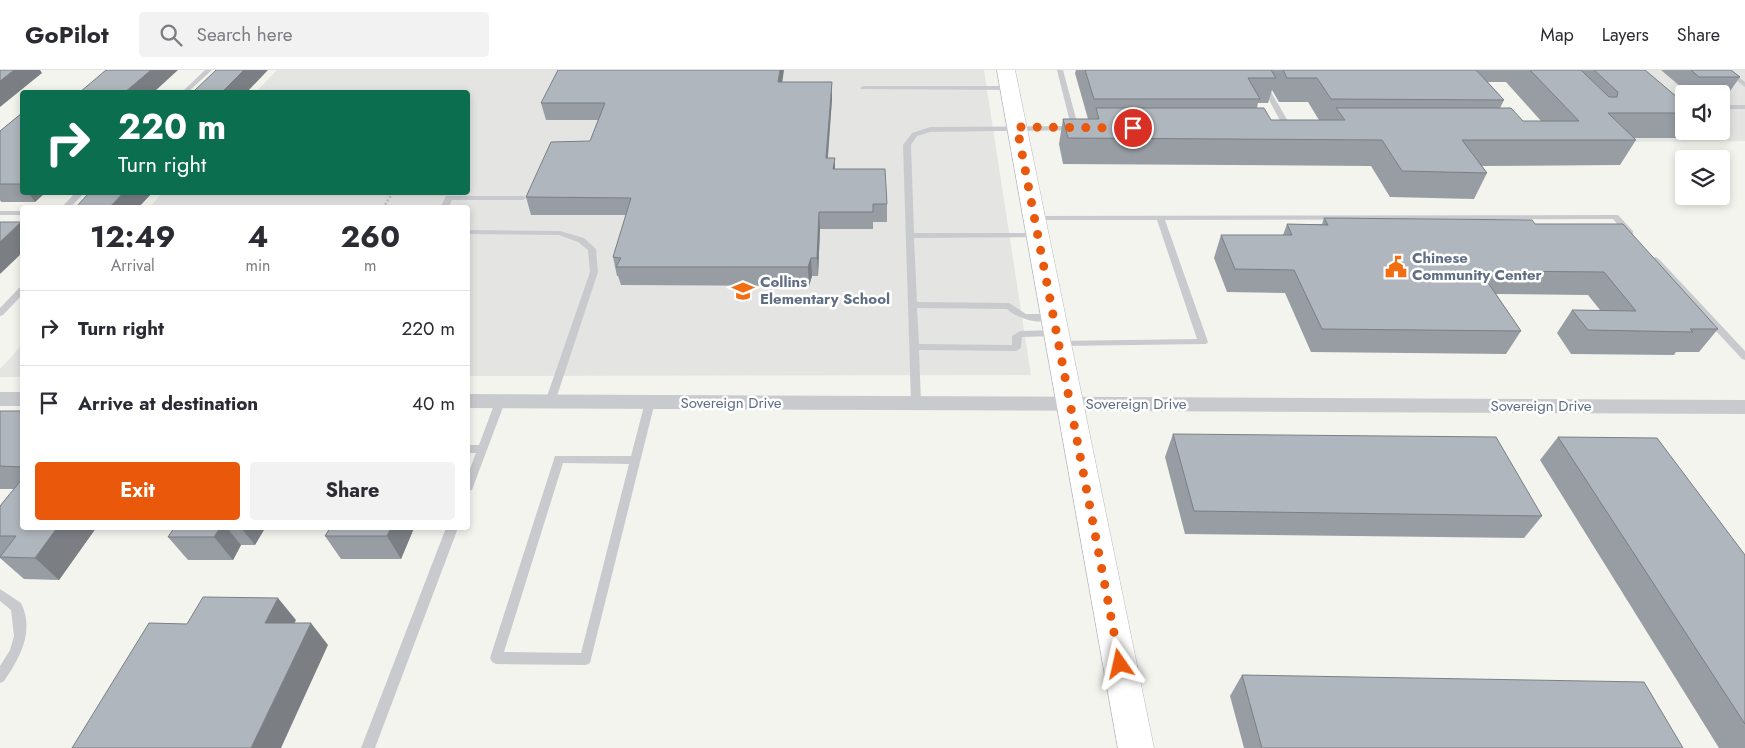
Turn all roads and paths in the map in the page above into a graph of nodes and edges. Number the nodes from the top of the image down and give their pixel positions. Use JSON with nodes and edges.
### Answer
{"nodes":[{"id":1,"x":209,"y":70,"type":"edge"},
{"id":2,"x":1060,"y":70,"type":"edge"},
{"id":3,"x":1726,"y":70,"type":"edge"},
{"id":4,"x":1258,"y":75,"type":"edge"},
{"id":5,"x":1008,"y":79,"type":"edge"},
{"id":6,"x":1745,"y":85,"type":"edge"},
{"id":7,"x":863,"y":88,"type":"dead end"},
{"id":8,"x":187,"y":90,"type":"edge"},
{"id":9,"x":1730,"y":107,"type":"edge"},
{"id":10,"x":1745,"y":107,"type":"edge"},
{"id":11,"x":1017,"y":127,"type":"junction"},
{"id":12,"x":1075,"y":128,"type":"junction"},
{"id":13,"x":1085,"y":128,"type":"edge"},
{"id":14,"x":1279,"y":128,"type":"edge"},
{"id":15,"x":1288,"y":128,"type":"junction"},
{"id":16,"x":1298,"y":128,"type":"edge"},
{"id":17,"x":78,"y":195,"type":"edge"},
{"id":18,"x":523,"y":198,"type":"dead end"},
{"id":19,"x":68,"y":205,"type":"edge"},
{"id":20,"x":446,"y":205,"type":"edge"},
{"id":21,"x":0,"y":213,"type":"edge"},
{"id":22,"x":20,"y":213,"type":"edge"},
{"id":23,"x":1160,"y":218,"type":"junction"},
{"id":24,"x":1036,"y":226,"type":"junction"},
{"id":25,"x":470,"y":232,"type":"edge"},
{"id":26,"x":910,"y":236,"type":"junction"},
{"id":27,"x":1635,"y":238,"type":"edge"},
{"id":28,"x":1648,"y":252,"type":"edge"},
{"id":29,"x":20,"y":292,"type":"edge"},
{"id":30,"x":913,"y":305,"type":"junction"},
{"id":31,"x":0,"y":313,"type":"edge"},
{"id":32,"x":1056,"y":331,"type":"junction"},
{"id":33,"x":914,"y":347,"type":"junction"},
{"id":34,"x":1745,"y":357,"type":"edge"},
{"id":35,"x":0,"y":399,"type":"edge"},
{"id":36,"x":20,"y":400,"type":"edge"},
{"id":37,"x":470,"y":402,"type":"edge"},
{"id":38,"x":500,"y":402,"type":"junction"},
{"id":39,"x":550,"y":402,"type":"junction"},
{"id":40,"x":650,"y":402,"type":"junction"},
{"id":41,"x":916,"y":404,"type":"junction"},
{"id":42,"x":1069,"y":404,"type":"junction"},
{"id":43,"x":1745,"y":407,"type":"edge"},
{"id":44,"x":470,"y":449,"type":"edge"},
{"id":45,"x":482,"y":449,"type":"junction"},
{"id":46,"x":636,"y":460,"type":"junction"},
{"id":47,"x":470,"y":482,"type":"edge"},
{"id":48,"x":451,"y":530,"type":"edge"},
{"id":49,"x":0,"y":594,"type":"edge"},
{"id":50,"x":0,"y":676,"type":"edge"},
{"id":51,"x":368,"y":748,"type":"edge"},
{"id":52,"x":1136,"y":748,"type":"edge"}],
"edges":[{"from":1,"to":8,"type":"lane"},
{"from":2,"to":12,"type":"lane"},
{"from":3,"to":6,"type":"lane"},
{"from":4,"to":15,"type":"lane"},
{"from":5,"to":7,"type":"lane"},
{"from":5,"to":11,"type":"street"},
{"from":9,"to":10,"type":"lane"},
{"from":11,"to":12,"type":"lane"},
{"from":11,"to":24,"type":"street"},
{"from":11,"to":26,"type":"lane"},
{"from":12,"to":13,"type":"lane"},
{"from":14,"to":15,"type":"lane"},
{"from":15,"to":16,"type":"lane"},
{"from":17,"to":19,"type":"lane"},
{"from":18,"to":20,"type":"lane"},
{"from":21,"to":22,"type":"lane"},
{"from":23,"to":24,"type":"lane"},
{"from":23,"to":27,"type":"lane"},
{"from":23,"to":32,"type":"lane"},
{"from":24,"to":26,"type":"lane"},
{"from":24,"to":32,"type":"street"},
{"from":25,"to":39,"type":"lane"},
{"from":26,"to":30,"type":"lane"},
{"from":28,"to":34,"type":"lane"},
{"from":29,"to":31,"type":"lane"},
{"from":30,"to":32,"type":"lane"},
{"from":30,"to":33,"type":"lane"},
{"from":32,"to":33,"type":"lane"},
{"from":32,"to":42,"type":"street"},
{"from":33,"to":41,"type":"lane"},
{"from":35,"to":36,"type":"street"},
{"from":37,"to":38,"type":"street","name":"Sovereign Drive"},
{"from":38,"to":39,"type":"street","name":"Sovereign Drive"},
{"from":38,"to":45,"type":"lane"},
{"from":39,"to":40,"type":"street","name":"Sovereign Drive"},
{"from":40,"to":41,"type":"street","name":"Sovereign Drive"},
{"from":40,"to":46,"type":"lane"},
{"from":41,"to":42,"type":"street","name":"Sovereign Drive"},
{"from":42,"to":43,"type":"street","name":"Sovereign Drive"},
{"from":42,"to":52,"type":"street"},
{"from":44,"to":45,"type":"lane"},
{"from":45,"to":47,"type":"lane"},
{"from":46,"to":46,"type":"lane"},
{"from":48,"to":51,"type":"lane"},
{"from":49,"to":50,"type":"lane"}]}
